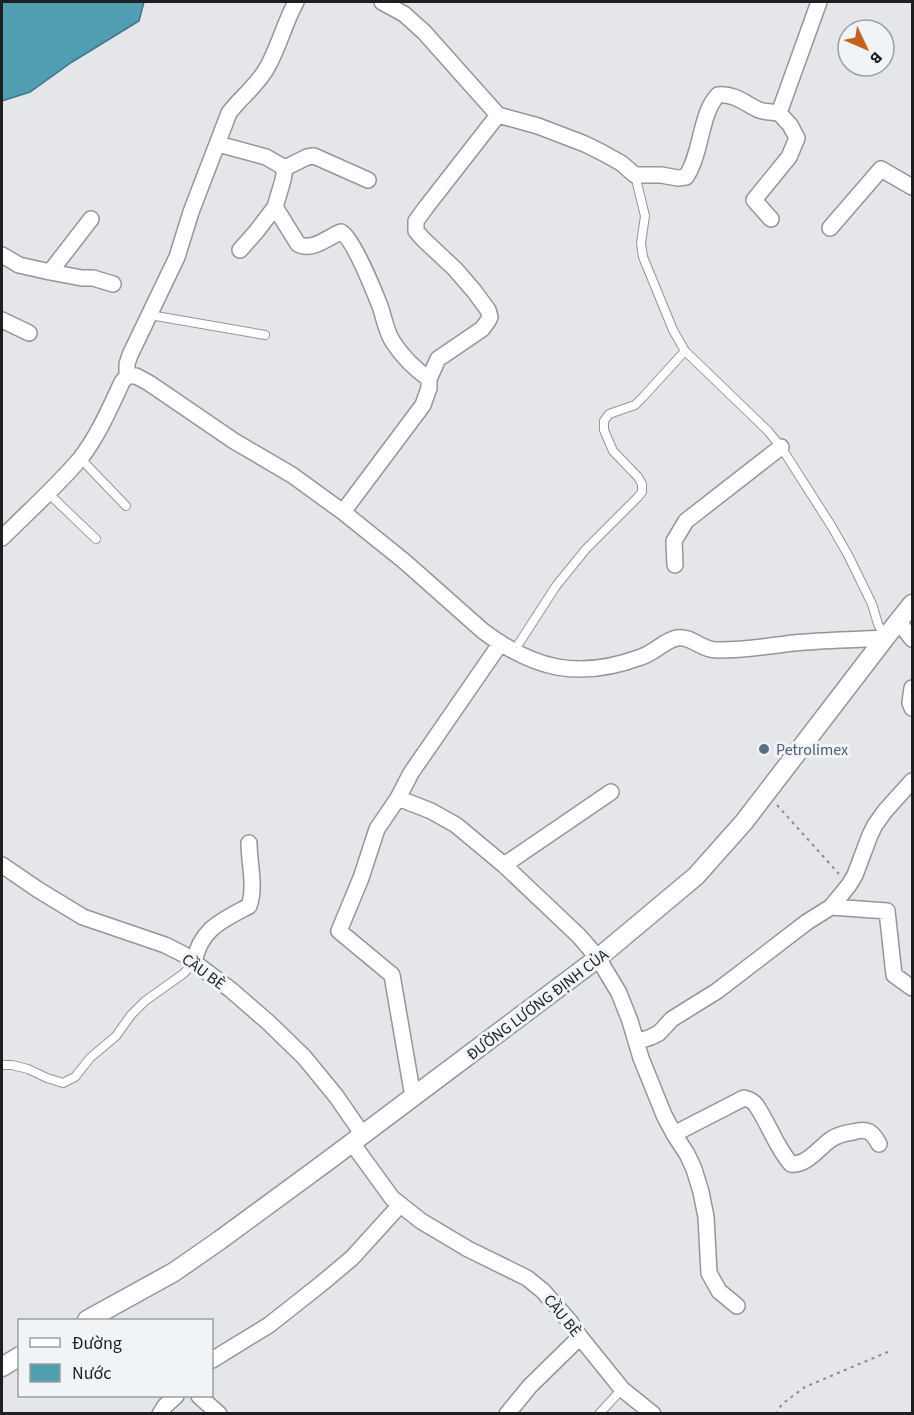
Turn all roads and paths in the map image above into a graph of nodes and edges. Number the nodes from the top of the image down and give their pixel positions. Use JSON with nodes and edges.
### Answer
{"nodes":[{"id":1,"x":296,"y":2,"type":"edge"},
{"id":2,"x":382,"y":2,"type":"edge"},
{"id":3,"x":819,"y":2,"type":"edge"},
{"id":4,"x":779,"y":113,"type":"junction"},
{"id":5,"x":498,"y":115,"type":"junction"},
{"id":6,"x":218,"y":144,"type":"junction"},
{"id":7,"x":285,"y":168,"type":"junction"},
{"id":8,"x":635,"y":175,"type":"junction"},
{"id":9,"x":368,"y":180,"type":"dead end"},
{"id":10,"x":912,"y":187,"type":"edge"},
{"id":11,"x":275,"y":207,"type":"junction"},
{"id":12,"x":91,"y":219,"type":"dead end"},
{"id":13,"x":771,"y":219,"type":"dead end"},
{"id":14,"x":830,"y":228,"type":"dead end"},
{"id":15,"x":240,"y":250,"type":"dead end"},
{"id":16,"x":2,"y":255,"type":"edge"},
{"id":17,"x":50,"y":272,"type":"junction"},
{"id":18,"x":113,"y":284,"type":"dead end"},
{"id":19,"x":150,"y":315,"type":"junction"},
{"id":20,"x":2,"y":320,"type":"edge"},
{"id":21,"x":29,"y":333,"type":"dead end"},
{"id":22,"x":265,"y":335,"type":"dead end"},
{"id":23,"x":684,"y":351,"type":"junction"},
{"id":24,"x":127,"y":376,"type":"junction"},
{"id":25,"x":429,"y":379,"type":"junction"},
{"id":26,"x":781,"y":447,"type":"junction"},
{"id":27,"x":80,"y":458,"type":"junction"},
{"id":28,"x":48,"y":493,"type":"junction"},
{"id":29,"x":126,"y":506,"type":"dead end"},
{"id":30,"x":343,"y":512,"type":"junction"},
{"id":31,"x":2,"y":538,"type":"edge"},
{"id":32,"x":96,"y":539,"type":"dead end"},
{"id":33,"x":675,"y":565,"type":"dead end"},
{"id":34,"x":912,"y":604,"type":"edge"},
{"id":35,"x":899,"y":622,"type":"junction"},
{"id":36,"x":885,"y":638,"type":"junction"},
{"id":37,"x":912,"y":639,"type":"edge"},
{"id":38,"x":500,"y":644,"type":"junction"},
{"id":39,"x":514,"y":651,"type":"junction"},
{"id":40,"x":912,"y":688,"type":"edge"},
{"id":41,"x":912,"y":708,"type":"edge"},
{"id":42,"x":912,"y":782,"type":"edge"},
{"id":43,"x":612,"y":792,"type":"dead end"},
{"id":44,"x":766,"y":793,"type":"junction"},
{"id":45,"x":398,"y":798,"type":"junction"},
{"id":46,"x":249,"y":843,"type":"dead end"},
{"id":47,"x":2,"y":865,"type":"edge"},
{"id":48,"x":504,"y":865,"type":"junction"},
{"id":49,"x":849,"y":885,"type":"junction"},
{"id":50,"x":831,"y":907,"type":"junction"},
{"id":51,"x":598,"y":958,"type":"junction"},
{"id":52,"x":194,"y":963,"type":"junction"},
{"id":53,"x":912,"y":988,"type":"edge"},
{"id":54,"x":636,"y":1041,"type":"junction"},
{"id":55,"x":2,"y":1065,"type":"edge"},
{"id":56,"x":413,"y":1097,"type":"junction"},
{"id":57,"x":674,"y":1134,"type":"junction"},
{"id":58,"x":357,"y":1139,"type":"junction"},
{"id":59,"x":879,"y":1144,"type":"dead end"},
{"id":60,"x":400,"y":1204,"type":"junction"},
{"id":61,"x":737,"y":1306,"type":"dead end"},
{"id":62,"x":89,"y":1319,"type":"edge"},
{"id":63,"x":580,"y":1337,"type":"junction"},
{"id":64,"x":890,"y":1351,"type":"dead end"},
{"id":65,"x":18,"y":1357,"type":"edge"},
{"id":66,"x":213,"y":1359,"type":"edge"},
{"id":67,"x":2,"y":1367,"type":"edge"},
{"id":68,"x":622,"y":1389,"type":"junction"},
{"id":69,"x":174,"y":1397,"type":"edge"},
{"id":70,"x":201,"y":1397,"type":"edge"},
{"id":71,"x":160,"y":1413,"type":"edge"},
{"id":72,"x":219,"y":1413,"type":"edge"},
{"id":73,"x":507,"y":1413,"type":"edge"},
{"id":74,"x":599,"y":1413,"type":"edge"},
{"id":75,"x":653,"y":1413,"type":"edge"},
{"id":76,"x":776,"y":1413,"type":"edge"}],
"edges":[{"from":1,"to":6,"type":"street"},
{"from":2,"to":5,"type":"street"},
{"from":3,"to":4,"type":"street"},
{"from":4,"to":8,"type":"street"},
{"from":4,"to":13,"type":"street"},
{"from":5,"to":8,"type":"street"},
{"from":5,"to":25,"type":"street"},
{"from":6,"to":7,"type":"street"},
{"from":6,"to":19,"type":"street"},
{"from":7,"to":9,"type":"street"},
{"from":7,"to":11,"type":"street"},
{"from":8,"to":23,"type":"lane"},
{"from":10,"to":14,"type":"street"},
{"from":11,"to":15,"type":"street"},
{"from":11,"to":25,"type":"street"},
{"from":12,"to":17,"type":"street"},
{"from":16,"to":17,"type":"street"},
{"from":17,"to":18,"type":"street"},
{"from":19,"to":22,"type":"lane"},
{"from":19,"to":24,"type":"street"},
{"from":20,"to":21,"type":"street"},
{"from":23,"to":26,"type":"lane"},
{"from":23,"to":39,"type":"lane"},
{"from":24,"to":27,"type":"street"},
{"from":24,"to":30,"type":"street"},
{"from":25,"to":30,"type":"street"},
{"from":26,"to":33,"type":"street"},
{"from":26,"to":36,"type":"lane"},
{"from":27,"to":28,"type":"street"},
{"from":27,"to":29,"type":"lane"},
{"from":28,"to":31,"type":"street"},
{"from":28,"to":32,"type":"lane"},
{"from":30,"to":38,"type":"street"},
{"from":34,"to":35,"type":"street","name":"ĐƯỜNG LƯƠNG ĐỊNH CỦA"},
{"from":35,"to":36,"type":"street","name":"ĐƯỜNG LƯƠNG ĐỊNH CỦA"},
{"from":35,"to":37,"type":"street"},
{"from":36,"to":39,"type":"street"},
{"from":36,"to":44,"type":"street","name":"ĐƯỜNG LƯƠNG ĐỊNH CỦA"},
{"from":38,"to":39,"type":"street"},
{"from":38,"to":45,"type":"street"},
{"from":40,"to":41,"type":"street"},
{"from":42,"to":49,"type":"street"},
{"from":43,"to":48,"type":"street"},
{"from":44,"to":49,"type":"path"},
{"from":44,"to":51,"type":"street","name":"ĐƯỜNG LƯƠNG ĐỊNH CỦA"},
{"from":45,"to":48,"type":"street"},
{"from":45,"to":56,"type":"street"},
{"from":46,"to":52,"type":"street"},
{"from":47,"to":52,"type":"street","name":"CẦU BÈ"},
{"from":48,"to":51,"type":"street"},
{"from":49,"to":50,"type":"street"},
{"from":50,"to":53,"type":"street"},
{"from":50,"to":54,"type":"street"},
{"from":51,"to":54,"type":"street"},
{"from":51,"to":56,"type":"street","name":"ĐƯỜNG LƯƠNG ĐỊNH CỦA"},
{"from":52,"to":55,"type":"lane"},
{"from":52,"to":58,"type":"street","name":"CẦU BÈ"},
{"from":54,"to":57,"type":"street"},
{"from":56,"to":58,"type":"street","name":"ĐƯỜNG LƯƠNG ĐỊNH CỦA"},
{"from":57,"to":59,"type":"street"},
{"from":57,"to":61,"type":"street"},
{"from":58,"to":60,"type":"street","name":"CẦU BÈ"},
{"from":58,"to":62,"type":"street","name":"ĐƯỜNG LƯƠNG ĐỊNH CỦA"},
{"from":60,"to":63,"type":"street","name":"CẦU BÈ"},
{"from":60,"to":66,"type":"street"},
{"from":63,"to":68,"type":"street","name":"CẦU BÈ"},
{"from":63,"to":73,"type":"street"},
{"from":64,"to":76,"type":"path"},
{"from":65,"to":67,"type":"street"},
{"from":68,"to":74,"type":"lane"},
{"from":68,"to":75,"type":"street","name":"CẦU BÈ"},
{"from":69,"to":71,"type":"street"},
{"from":70,"to":72,"type":"street"}]}
